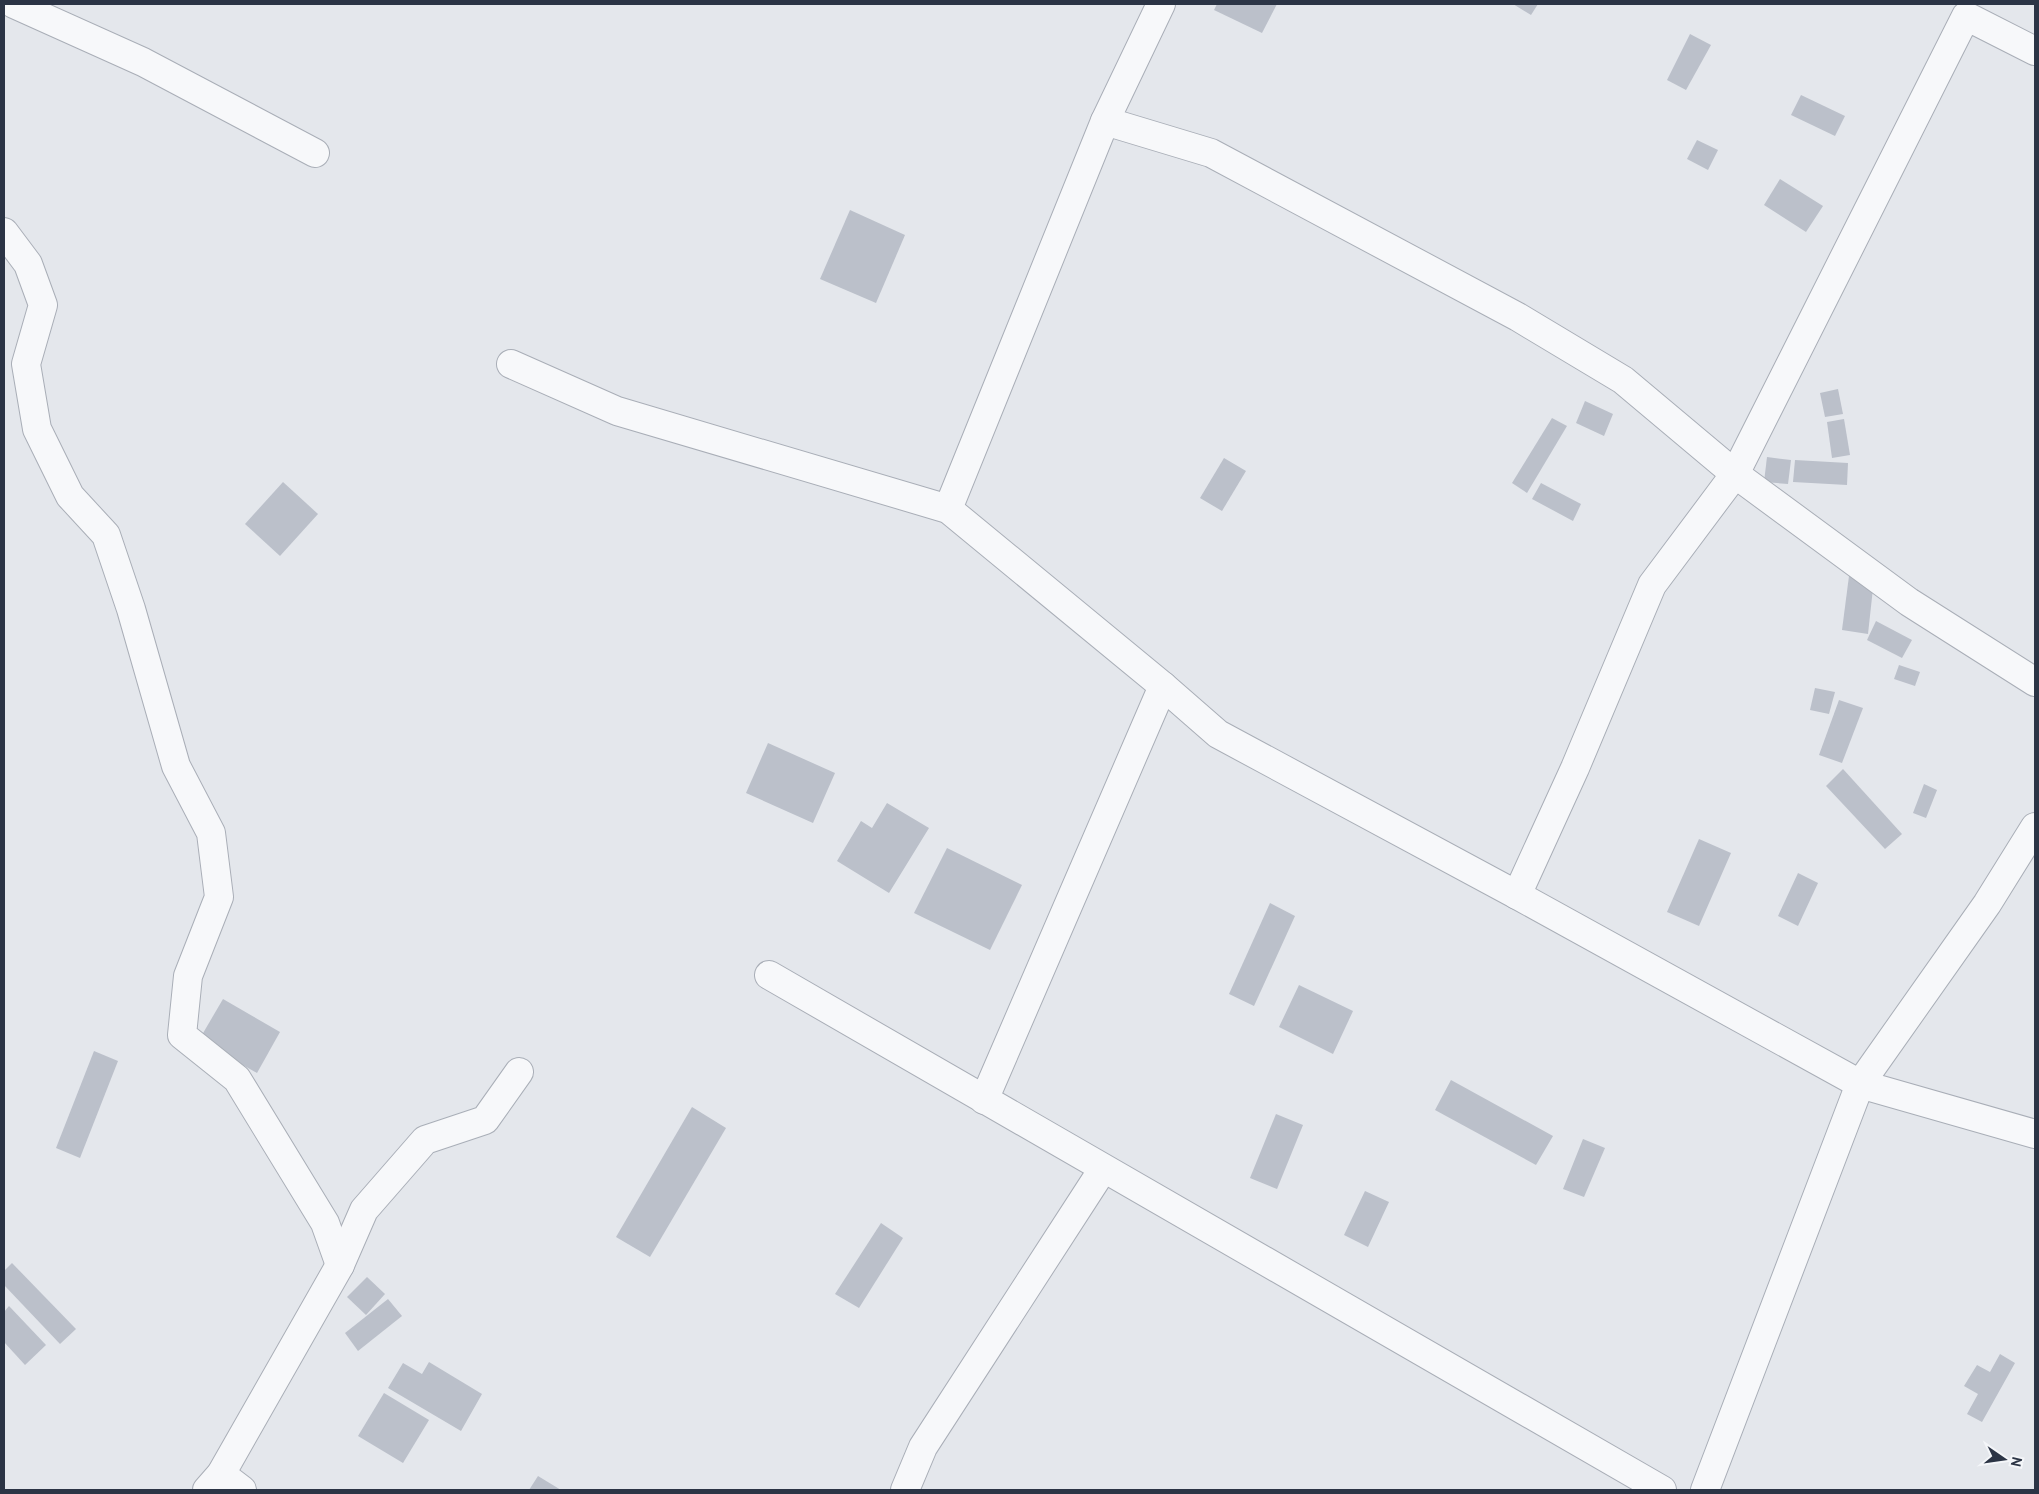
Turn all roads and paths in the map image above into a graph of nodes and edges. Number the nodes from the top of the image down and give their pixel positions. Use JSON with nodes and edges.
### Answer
{"nodes":[{"id":1,"x":14,"y":4,"type":"edge"},
{"id":2,"x":1161,"y":4,"type":"edge"},
{"id":3,"x":1961,"y":8,"type":"edge"},
{"id":4,"x":2035,"y":51,"type":"edge"},
{"id":5,"x":1105,"y":121,"type":"junction"},
{"id":6,"x":315,"y":153,"type":"dead end"},
{"id":7,"x":4,"y":232,"type":"edge"},
{"id":8,"x":511,"y":364,"type":"dead end"},
{"id":9,"x":1735,"y":474,"type":"junction"},
{"id":10,"x":948,"y":509,"type":"junction"},
{"id":11,"x":2035,"y":682,"type":"edge"},
{"id":12,"x":1163,"y":686,"type":"junction"},
{"id":13,"x":2035,"y":827,"type":"edge"},
{"id":14,"x":1517,"y":895,"type":"junction"},
{"id":15,"x":769,"y":975,"type":"dead end"},
{"id":16,"x":519,"y":1072,"type":"dead end"},
{"id":17,"x":1860,"y":1084,"type":"junction"},
{"id":18,"x":984,"y":1100,"type":"junction"},
{"id":19,"x":2035,"y":1134,"type":"edge"},
{"id":20,"x":1103,"y":1169,"type":"junction"},
{"id":21,"x":340,"y":1265,"type":"junction"},
{"id":22,"x":224,"y":1485,"type":"edge"},
{"id":23,"x":905,"y":1490,"type":"edge"},
{"id":24,"x":1662,"y":1490,"type":"edge"},
{"id":25,"x":1705,"y":1490,"type":"edge"}],
"edges":[{"from":1,"to":6,"type":"street"},
{"from":2,"to":5,"type":"street"},
{"from":3,"to":4,"type":"street"},
{"from":3,"to":9,"type":"street"},
{"from":5,"to":9,"type":"street"},
{"from":5,"to":10,"type":"street"},
{"from":7,"to":21,"type":"street"},
{"from":8,"to":10,"type":"street"},
{"from":9,"to":11,"type":"street"},
{"from":9,"to":14,"type":"street"},
{"from":10,"to":12,"type":"street"},
{"from":12,"to":14,"type":"street"},
{"from":12,"to":18,"type":"street"},
{"from":13,"to":17,"type":"street"},
{"from":14,"to":17,"type":"street"},
{"from":15,"to":18,"type":"street"},
{"from":16,"to":21,"type":"street"},
{"from":17,"to":19,"type":"street"},
{"from":17,"to":25,"type":"street"},
{"from":18,"to":20,"type":"street"},
{"from":20,"to":23,"type":"street"},
{"from":20,"to":24,"type":"street"},
{"from":21,"to":22,"type":"street"}]}
